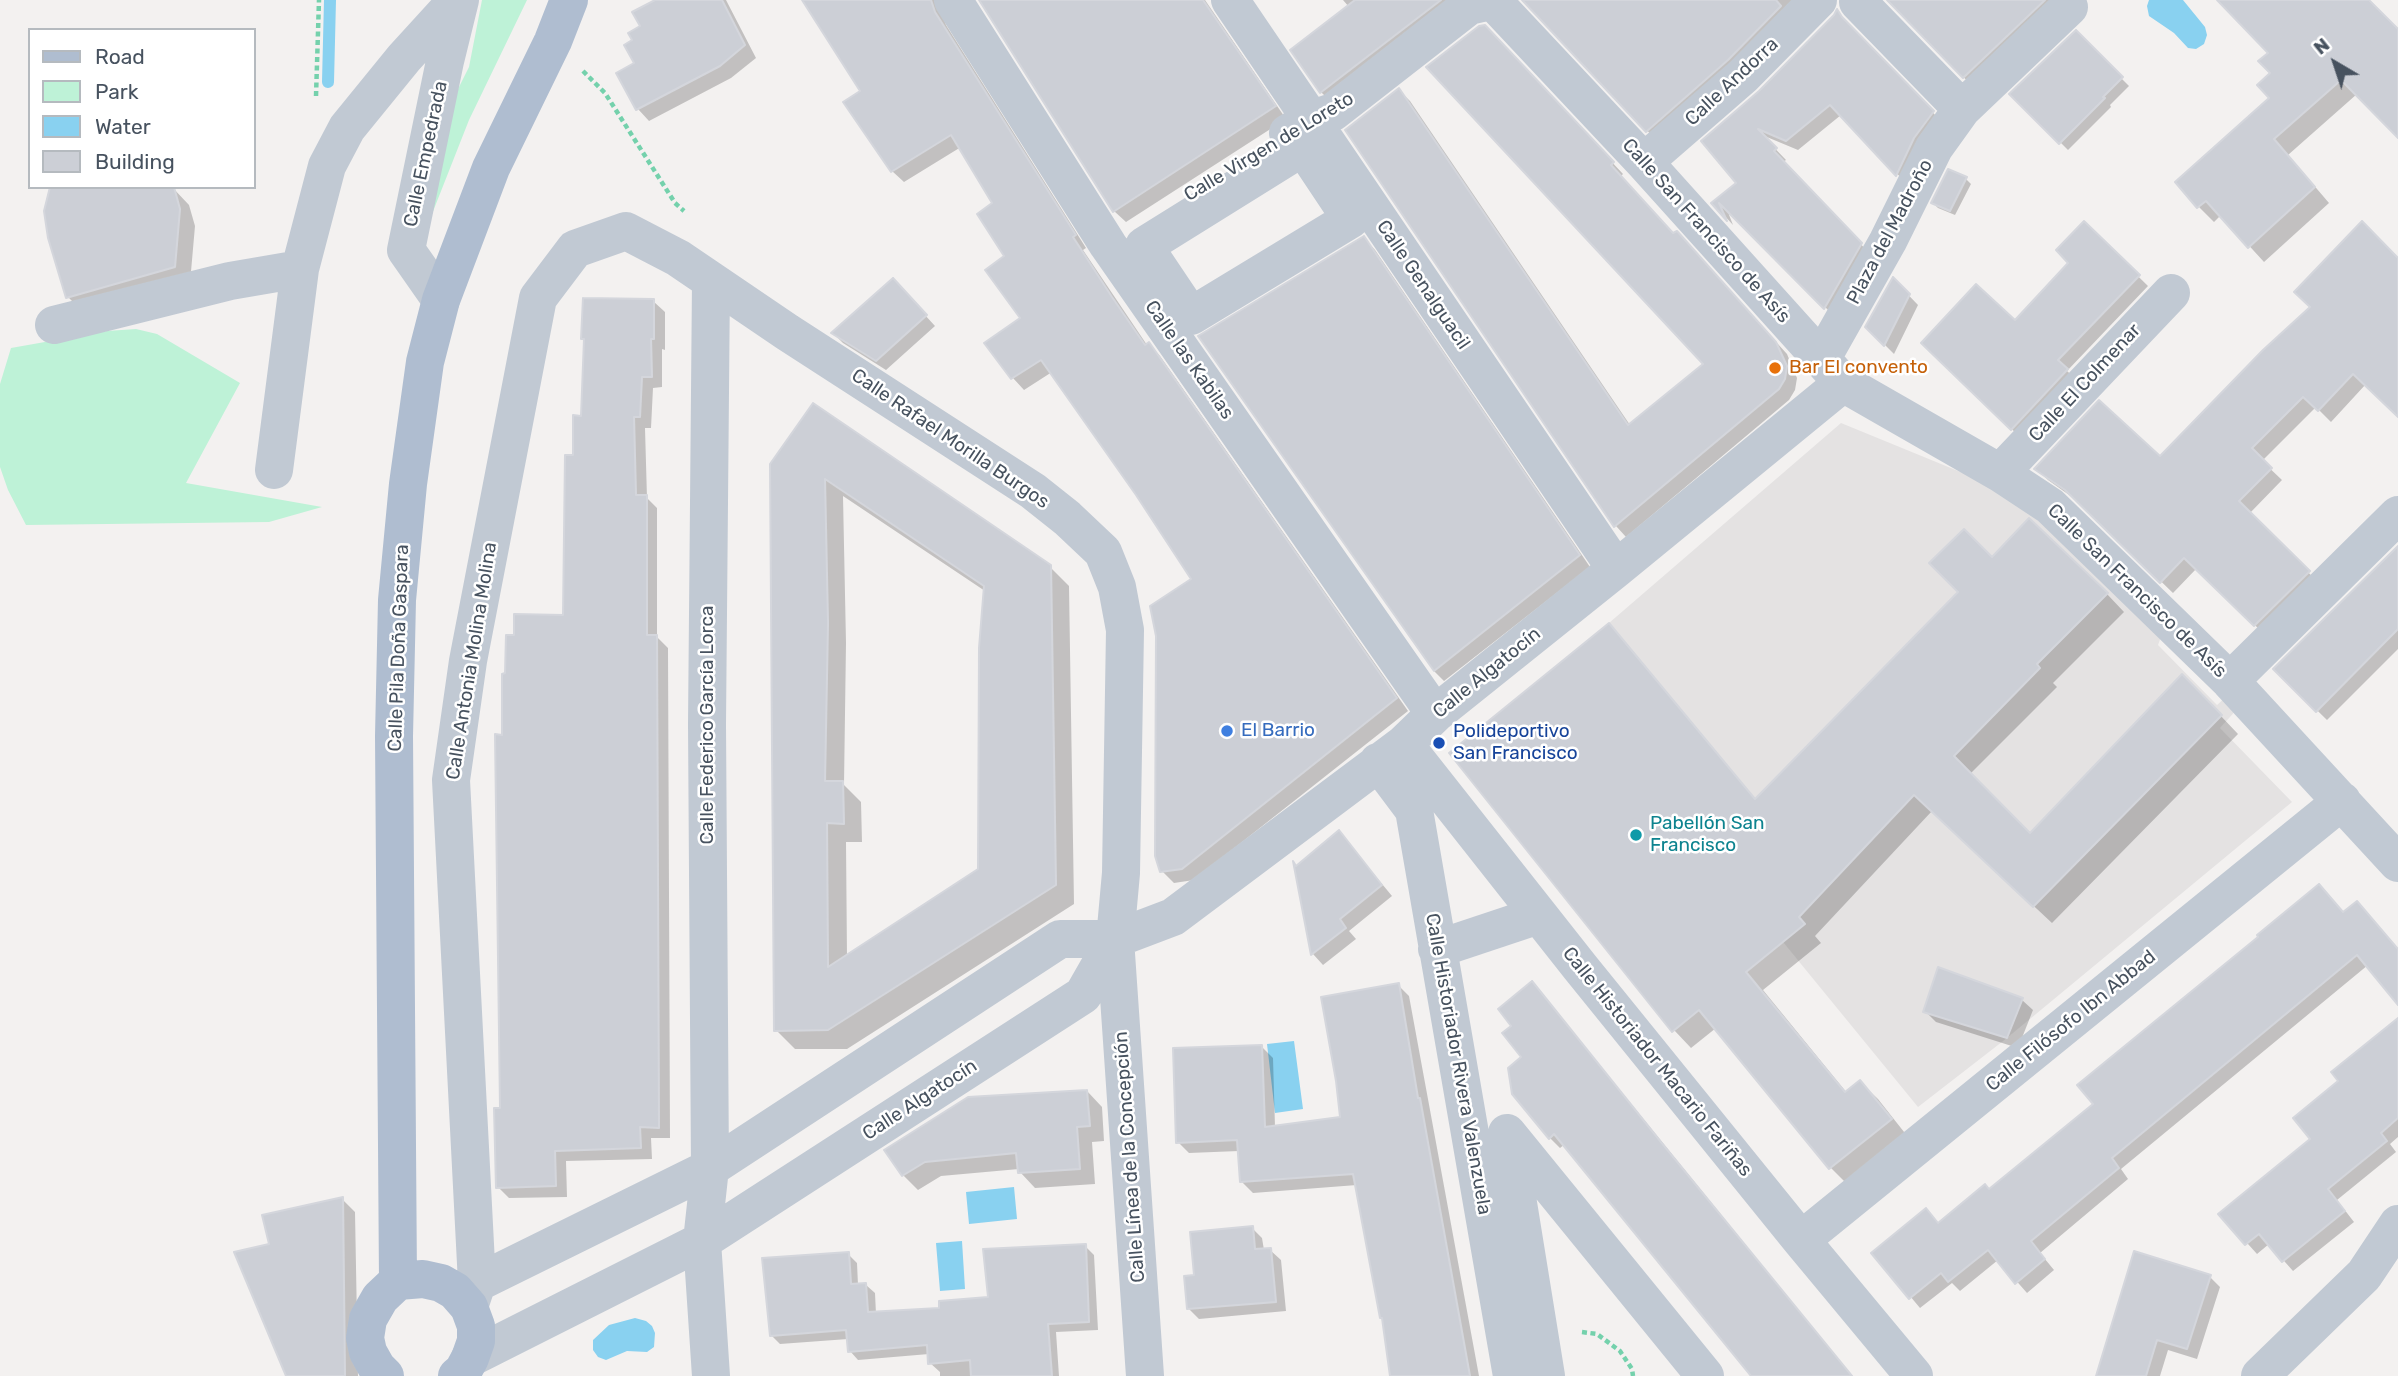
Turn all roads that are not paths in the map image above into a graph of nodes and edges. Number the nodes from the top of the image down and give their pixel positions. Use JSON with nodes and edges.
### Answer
{"nodes":[{"id":1,"x":458,"y":0,"type":"edge"},
{"id":2,"x":569,"y":0,"type":"edge"},
{"id":3,"x":953,"y":0,"type":"edge"},
{"id":4,"x":1230,"y":0,"type":"edge"},
{"id":5,"x":1493,"y":0,"type":"edge"},
{"id":6,"x":1818,"y":0,"type":"edge"},
{"id":7,"x":1858,"y":2,"type":"edge"},
{"id":8,"x":2069,"y":7,"type":"dead end"},
{"id":9,"x":1962,"y":109,"type":"junction"},
{"id":10,"x":1310,"y":120,"type":"junction"},
{"id":11,"x":1644,"y":162,"type":"junction"},
{"id":12,"x":1108,"y":245,"type":"junction"},
{"id":13,"x":300,"y":269,"type":"junction"},
{"id":14,"x":711,"y":281,"type":"junction"},
{"id":15,"x":2171,"y":293,"type":"dead end"},
{"id":16,"x":441,"y":300,"type":"junction"},
{"id":17,"x":1191,"y":316,"type":"joint"},
{"id":18,"x":54,"y":325,"type":"dead end"},
{"id":19,"x":1832,"y":370,"type":"junction"},
{"id":20,"x":274,"y":470,"type":"dead end"},
{"id":21,"x":2000,"y":473,"type":"junction"},
{"id":22,"x":2398,"y":515,"type":"edge"},
{"id":23,"x":1616,"y":569,"type":"junction"},
{"id":24,"x":2230,"y":681,"type":"junction"},
{"id":25,"x":1435,"y":714,"type":"junction"},
{"id":26,"x":1391,"y":753,"type":"junction"},
{"id":27,"x":2342,"y":802,"type":"junction"},
{"id":28,"x":2398,"y":863,"type":"edge"},
{"id":29,"x":1539,"y":915,"type":"junction"},
{"id":30,"x":1115,"y":939,"type":"junction"},
{"id":31,"x":1437,"y":949,"type":"junction"},
{"id":32,"x":710,"y":1168,"type":"junction"},
{"id":33,"x":2398,"y":1224,"type":"edge"},
{"id":34,"x":1801,"y":1240,"type":"junction"},
{"id":35,"x":702,"y":1241,"type":"junction"},
{"id":36,"x":398,"y":1282,"type":"junction"},
{"id":37,"x":467,"y":1294,"type":"junction"},
{"id":38,"x":463,"y":1367,"type":"edge"},
{"id":39,"x":385,"y":1376,"type":"edge"},
{"id":40,"x":710,"y":1376,"type":"edge"},
{"id":41,"x":1145,"y":1376,"type":"edge"},
{"id":42,"x":1513,"y":1376,"type":"edge"},
{"id":43,"x":1546,"y":1376,"type":"edge"},
{"id":44,"x":1705,"y":1376,"type":"edge"},
{"id":45,"x":1914,"y":1376,"type":"edge"},
{"id":46,"x":2260,"y":1376,"type":"edge"}],
"edges":[{"from":1,"to":13,"type":"street"},
{"from":1,"to":16,"type":"street","name":"Calle Empedrada"},
{"from":2,"to":16,"type":"main road","name":"Calle Pila Doña Gaspara"},
{"from":3,"to":12,"type":"street","name":"Calle las Kabilas"},
{"from":4,"to":10,"type":"street","name":"Calle Genalguacil"},
{"from":5,"to":10,"type":"street","name":"Calle Virgen de Loreto"},
{"from":5,"to":11,"type":"street","name":"Calle San Francisco de Asís"},
{"from":6,"to":11,"type":"street","name":"Calle Andorra"},
{"from":7,"to":9,"type":"street"},
{"from":8,"to":9,"type":"street","name":"Plaza del Madroño"},
{"from":9,"to":19,"type":"street","name":"Plaza del Madroño"},
{"from":10,"to":12,"type":"street","name":"Calle Virgen de Loreto"},
{"from":10,"to":23,"type":"street","name":"Calle Genalguacil"},
{"from":11,"to":19,"type":"street","name":"Calle San Francisco de Asís"},
{"from":12,"to":25,"type":"street","name":"Calle las Kabilas"},
{"from":13,"to":18,"type":"street"},
{"from":13,"to":20,"type":"street"},
{"from":14,"to":30,"type":"street","name":"Calle Rafael Morilla Burgos"},
{"from":14,"to":32,"type":"street","name":"Calle Federico García Lorca"},
{"from":14,"to":37,"type":"street","name":"Calle Antonia Molina Molina"},
{"from":15,"to":21,"type":"street","name":"Calle El Colmenar"},
{"from":16,"to":36,"type":"main road","name":"Calle Pila Doña Gaspara"},
{"from":17,"to":17,"type":"street"},
{"from":19,"to":21,"type":"street","name":"Calle San Francisco de Asís"},
{"from":19,"to":23,"type":"street","name":"Calle Algatocín"},
{"from":21,"to":24,"type":"street","name":"Calle San Francisco de Asís"},
{"from":22,"to":24,"type":"street"},
{"from":23,"to":25,"type":"street","name":"Calle Algatocín"},
{"from":24,"to":27,"type":"street","name":"Calle San Francisco de Asís"},
{"from":25,"to":26,"type":"street","name":"Calle Algatocín"},
{"from":26,"to":29,"type":"street","name":"Calle Historiador Macario Fariñas"},
{"from":26,"to":30,"type":"street","name":"Calle Algatocín"},
{"from":26,"to":31,"type":"street","name":"Calle Historiador Rivera Valenzuela"},
{"from":27,"to":28,"type":"street","name":"Calle San Francisco de Asís"},
{"from":27,"to":34,"type":"street","name":"Calle Filósofo Ibn Abbad"},
{"from":29,"to":31,"type":"street"},
{"from":29,"to":34,"type":"street","name":"Calle Historiador Macario Fariñas"},
{"from":30,"to":32,"type":"street","name":"Calle Algatocín"},
{"from":30,"to":35,"type":"street","name":"Calle Algatocín"},
{"from":30,"to":41,"type":"street","name":"Calle Línea de la Concepción"},
{"from":31,"to":42,"type":"street","name":"Calle Historiador Rivera Valenzuela"},
{"from":32,"to":35,"type":"street"},
{"from":32,"to":37,"type":"street","name":"Calle Algatocín"},
{"from":33,"to":46,"type":"street"},
{"from":34,"to":45,"type":"street","name":"Calle Historiador Macario Fariñas"},
{"from":35,"to":38,"type":"street","name":"Calle Algatocín"},
{"from":35,"to":40,"type":"street"},
{"from":36,"to":37,"type":"main road"},
{"from":36,"to":39,"type":"main road"},
{"from":37,"to":38,"type":"main road"},
{"from":43,"to":44,"type":"street"}]}
